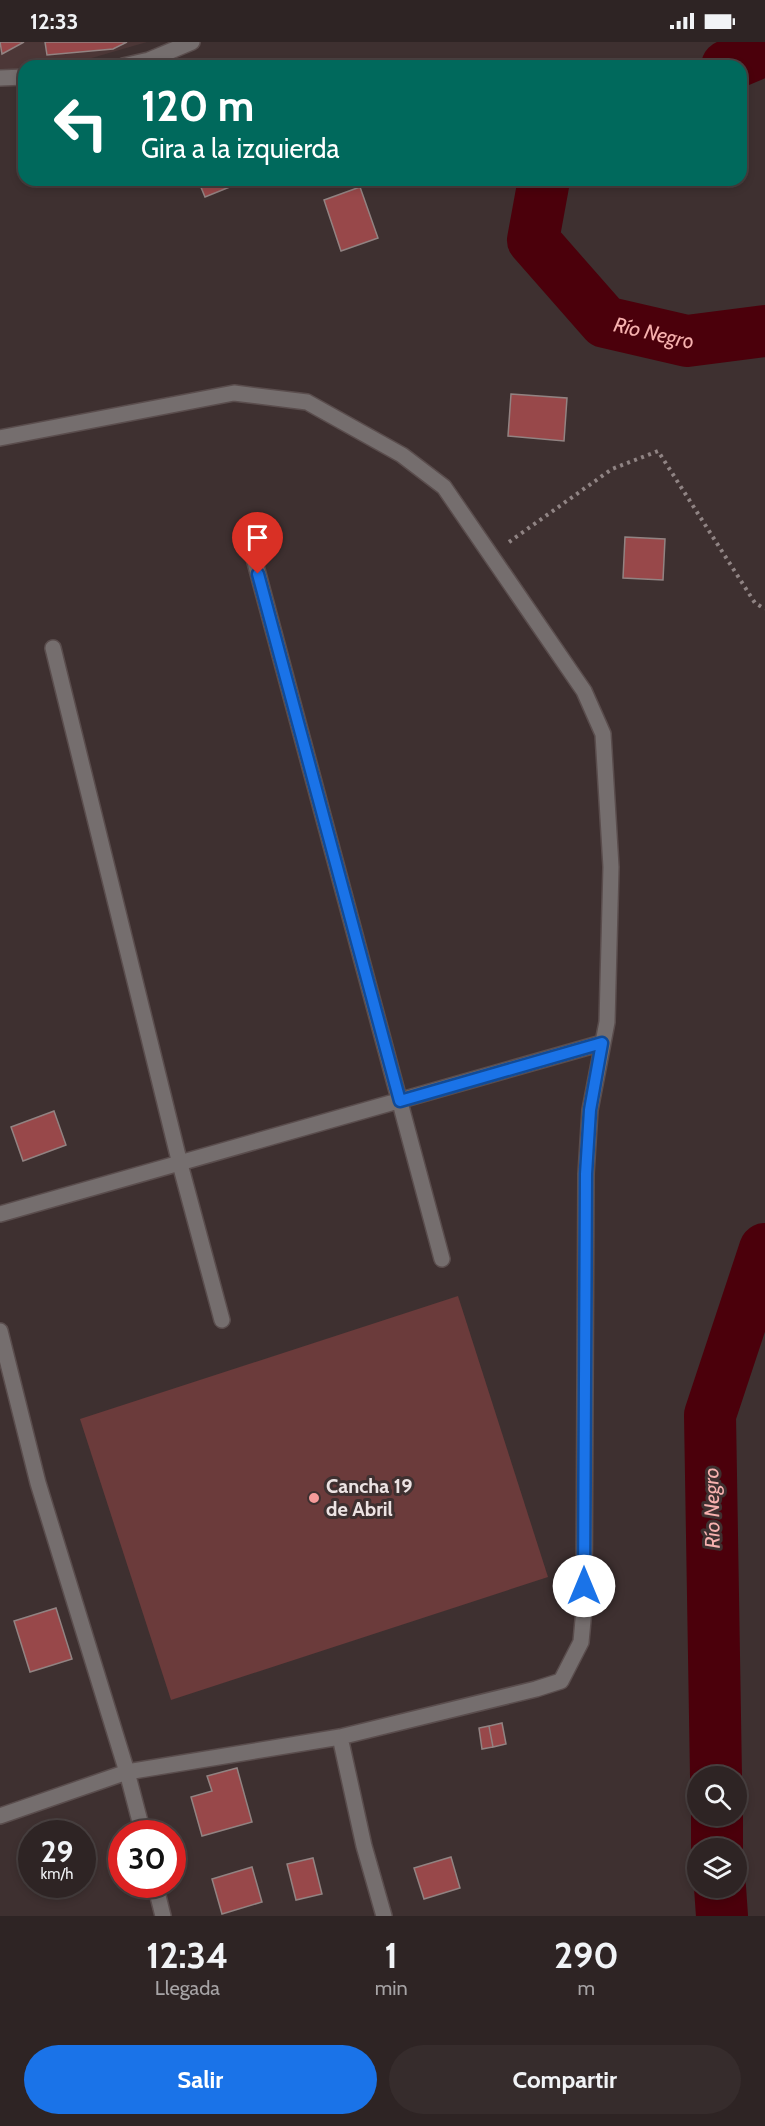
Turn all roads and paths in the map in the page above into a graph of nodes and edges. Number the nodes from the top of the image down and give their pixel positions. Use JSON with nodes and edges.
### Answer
{"nodes":[{"id":1,"x":192,"y":42,"type":"edge"},
{"id":2,"x":172,"y":46,"type":"edge"},
{"id":3,"x":149,"y":60,"type":"edge"},
{"id":4,"x":18,"y":77,"type":"edge"},
{"id":5,"x":0,"y":78,"type":"edge"},
{"id":6,"x":0,"y":438,"type":"edge"},
{"id":7,"x":252,"y":551,"type":"dead end"},
{"id":8,"x":491,"y":554,"type":"junction"},
{"id":9,"x":765,"y":609,"type":"edge"},
{"id":10,"x":53,"y":648,"type":"dead end"},
{"id":11,"x":602,"y":1043,"type":"junction"},
{"id":12,"x":400,"y":1101,"type":"junction"},
{"id":13,"x":180,"y":1164,"type":"junction"},
{"id":14,"x":0,"y":1214,"type":"edge"},
{"id":15,"x":442,"y":1259,"type":"dead end"},
{"id":16,"x":222,"y":1320,"type":"dead end"},
{"id":17,"x":0,"y":1331,"type":"edge"},
{"id":18,"x":340,"y":1737,"type":"junction"},
{"id":19,"x":128,"y":1772,"type":"junction"},
{"id":20,"x":0,"y":1816,"type":"edge"},
{"id":21,"x":139,"y":1820,"type":"edge"},
{"id":22,"x":158,"y":1898,"type":"edge"},
{"id":23,"x":163,"y":1916,"type":"edge"},
{"id":24,"x":384,"y":1916,"type":"edge"}],
"edges":[{"from":1,"to":2,"type":"street"},
{"from":2,"to":3,"type":"street"},
{"from":4,"to":5,"type":"street"},
{"from":6,"to":8,"type":"street"},
{"from":7,"to":12,"type":"street"},
{"from":8,"to":9,"type":"path"},
{"from":8,"to":11,"type":"street"},
{"from":10,"to":13,"type":"street"},
{"from":11,"to":12,"type":"street"},
{"from":11,"to":18,"type":"street"},
{"from":12,"to":13,"type":"street"},
{"from":12,"to":15,"type":"street"},
{"from":13,"to":14,"type":"street"},
{"from":13,"to":16,"type":"street"},
{"from":17,"to":19,"type":"street"},
{"from":18,"to":19,"type":"street"},
{"from":18,"to":24,"type":"street"},
{"from":19,"to":20,"type":"street"},
{"from":19,"to":21,"type":"street"},
{"from":22,"to":23,"type":"street"}]}
